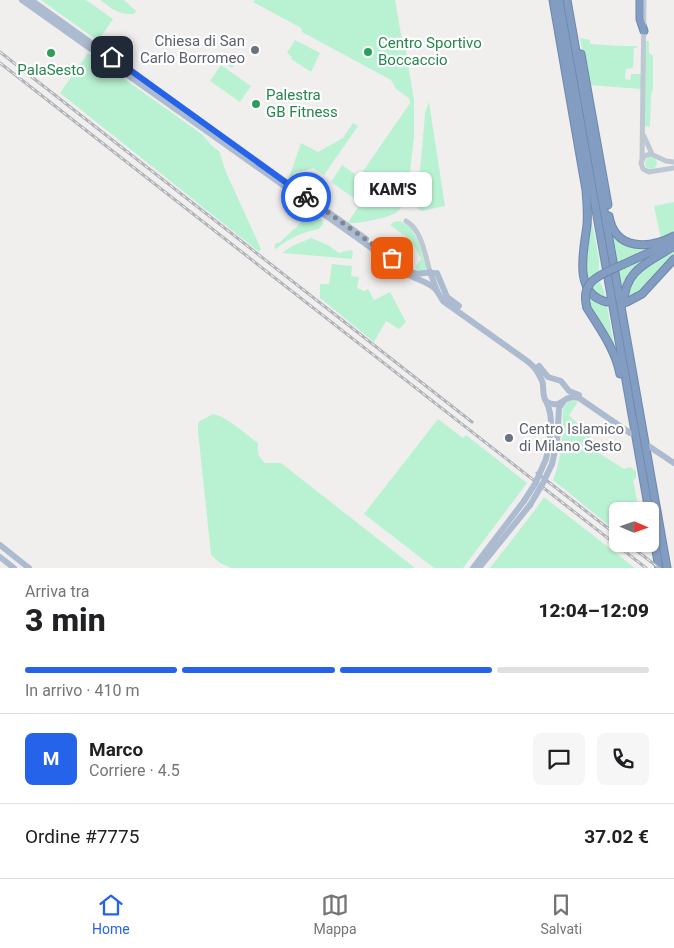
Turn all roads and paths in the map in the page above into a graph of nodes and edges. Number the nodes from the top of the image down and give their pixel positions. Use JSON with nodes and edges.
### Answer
{"nodes":[{"id":1,"x":22,"y":0,"type":"edge"},
{"id":2,"x":31,"y":0,"type":"edge"},
{"id":3,"x":553,"y":0,"type":"edge"},
{"id":4,"x":559,"y":0,"type":"edge"},
{"id":5,"x":567,"y":0,"type":"edge"},
{"id":6,"x":572,"y":0,"type":"edge"},
{"id":7,"x":640,"y":0,"type":"edge"},
{"id":8,"x":644,"y":0,"type":"edge"},
{"id":9,"x":644,"y":30,"type":"junction"},
{"id":10,"x":642,"y":132,"type":"junction"},
{"id":11,"x":655,"y":155,"type":"junction"},
{"id":12,"x":642,"y":160,"type":"junction"},
{"id":13,"x":674,"y":162,"type":"edge"},
{"id":14,"x":674,"y":168,"type":"edge"},
{"id":15,"x":656,"y":171,"type":"junction"},
{"id":16,"x":406,"y":221,"type":"dead end"},
{"id":17,"x":674,"y":236,"type":"edge"},
{"id":18,"x":674,"y":240,"type":"edge"},
{"id":19,"x":674,"y":246,"type":"edge"},
{"id":20,"x":674,"y":259,"type":"edge"},
{"id":21,"x":432,"y":272,"type":"junction"},
{"id":22,"x":410,"y":276,"type":"junction"},
{"id":23,"x":437,"y":291,"type":"junction"},
{"id":24,"x":607,"y":302,"type":"dead end"},
{"id":25,"x":627,"y":302,"type":"dead end"},
{"id":26,"x":556,"y":380,"type":"junction"},
{"id":27,"x":566,"y":388,"type":"junction"},
{"id":28,"x":543,"y":390,"type":"junction"},
{"id":29,"x":546,"y":400,"type":"junction"},
{"id":30,"x":563,"y":401,"type":"junction"},
{"id":31,"x":630,"y":402,"type":"junction"},
{"id":32,"x":639,"y":409,"type":"junction"},
{"id":33,"x":650,"y":447,"type":"dead end"},
{"id":34,"x":674,"y":463,"type":"edge"},
{"id":35,"x":647,"y":502,"type":"edge"},
{"id":36,"x":527,"y":503,"type":"junction"},
{"id":37,"x":0,"y":545,"type":"edge"},
{"id":38,"x":656,"y":552,"type":"edge"},
{"id":39,"x":0,"y":557,"type":"edge"},
{"id":40,"x":659,"y":567,"type":"edge"},
{"id":41,"x":14,"y":568,"type":"edge"},
{"id":42,"x":29,"y":568,"type":"edge"},
{"id":43,"x":473,"y":568,"type":"edge"},
{"id":44,"x":479,"y":568,"type":"edge"},
{"id":45,"x":667,"y":568,"type":"edge"}],
"edges":[{"from":1,"to":22,"type":"main road"},
{"from":2,"to":21,"type":"main road"},
{"from":3,"to":24,"type":"highway"},
{"from":4,"to":31,"type":"highway"},
{"from":5,"to":32,"type":"highway"},
{"from":6,"to":17,"type":"highway"},
{"from":7,"to":9,"type":"highway"},
{"from":8,"to":9,"type":"street"},
{"from":9,"to":10,"type":"street"},
{"from":10,"to":11,"type":"street"},
{"from":10,"to":12,"type":"street"},
{"from":11,"to":12,"type":"street"},
{"from":11,"to":13,"type":"street"},
{"from":11,"to":15,"type":"street"},
{"from":12,"to":15,"type":"street"},
{"from":14,"to":15,"type":"street"},
{"from":16,"to":21,"type":"street"},
{"from":18,"to":31,"type":"highway","bridge":true},
{"from":19,"to":32,"type":"highway"},
{"from":20,"to":25,"type":"highway"},
{"from":21,"to":22,"type":"main road"},
{"from":21,"to":23,"type":"main road"},
{"from":21,"to":26,"type":"main road"},
{"from":22,"to":23,"type":"main road"},
{"from":23,"to":28,"type":"main road"},
{"from":26,"to":27,"type":"main road"},
{"from":26,"to":28,"type":"main road"},
{"from":27,"to":30,"type":"main road"},
{"from":27,"to":30,"type":"main road"},
{"from":28,"to":29,"type":"main road"},
{"from":29,"to":30,"type":"main road"},
{"from":29,"to":36,"type":"main road","bridge":true},
{"from":30,"to":36,"type":"main road","bridge":true},
{"from":31,"to":35,"type":"highway"},
{"from":32,"to":45,"type":"highway"},
{"from":33,"to":34,"type":"main road"},
{"from":36,"to":43,"type":"main road"},
{"from":36,"to":44,"type":"main road"},
{"from":37,"to":42,"type":"main road"},
{"from":38,"to":40,"type":"highway"},
{"from":39,"to":41,"type":"main road"}]}
